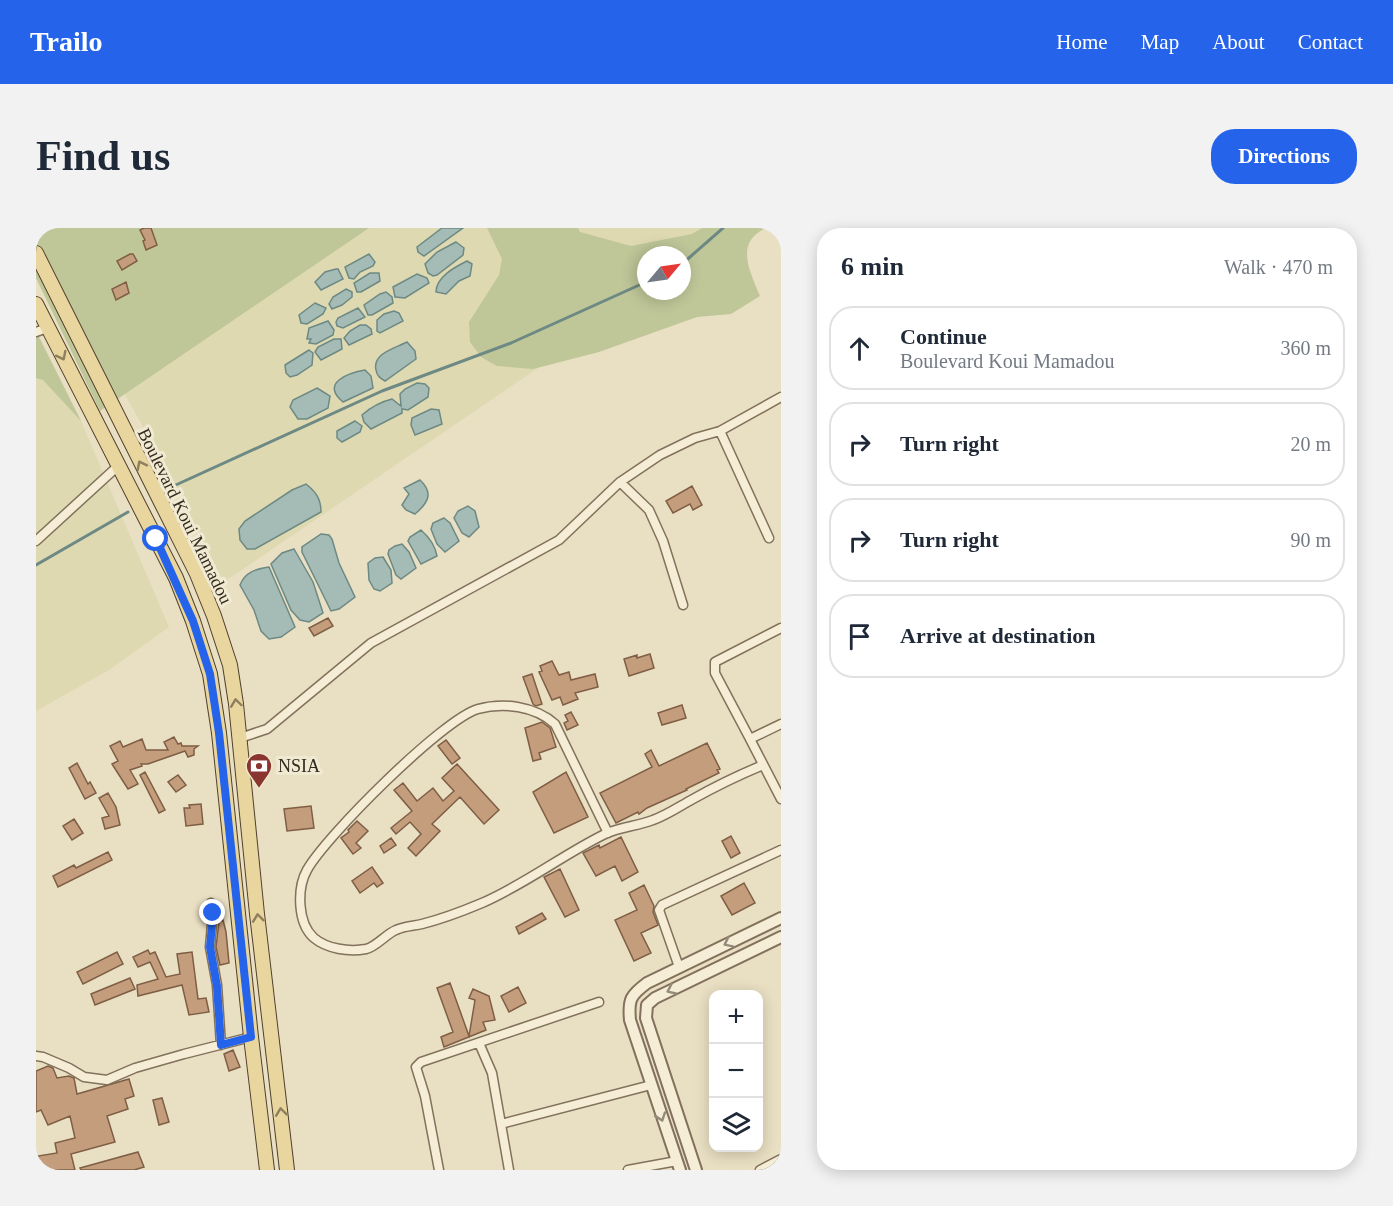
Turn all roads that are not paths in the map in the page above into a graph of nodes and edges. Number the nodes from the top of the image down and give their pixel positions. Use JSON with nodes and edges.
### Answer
{"nodes":[{"id":1,"x":36,"y":253,"type":"edge"},
{"id":2,"x":36,"y":304,"type":"edge"},
{"id":3,"x":42,"y":330,"type":"edge"},
{"id":4,"x":93,"y":369,"type":"junction"},
{"id":5,"x":74,"y":379,"type":"junction"},
{"id":6,"x":781,"y":397,"type":"edge"},
{"id":7,"x":720,"y":431,"type":"junction"},
{"id":8,"x":118,"y":466,"type":"junction"},
{"id":9,"x":620,"y":482,"type":"junction"},
{"id":10,"x":769,"y":538,"type":"dead end"},
{"id":11,"x":36,"y":541,"type":"edge"},
{"id":12,"x":683,"y":605,"type":"dead end"},
{"id":13,"x":781,"y":628,"type":"edge"},
{"id":14,"x":781,"y":724,"type":"edge"},
{"id":15,"x":240,"y":738,"type":"junction"},
{"id":16,"x":750,"y":738,"type":"junction"},
{"id":17,"x":763,"y":765,"type":"junction"},
{"id":18,"x":781,"y":799,"type":"edge"},
{"id":19,"x":608,"y":833,"type":"junction"},
{"id":20,"x":781,"y":850,"type":"edge"},
{"id":21,"x":211,"y":903,"type":"dead end"},
{"id":22,"x":781,"y":918,"type":"edge"},
{"id":23,"x":781,"y":937,"type":"edge"},
{"id":24,"x":679,"y":967,"type":"junction"},
{"id":25,"x":633,"y":993,"type":"junction"},
{"id":26,"x":599,"y":1002,"type":"dead end"},
{"id":27,"x":647,"y":1005,"type":"junction"},
{"id":28,"x":251,"y":1037,"type":"junction"},
{"id":29,"x":479,"y":1043,"type":"junction"},
{"id":30,"x":221,"y":1045,"type":"junction"},
{"id":31,"x":36,"y":1056,"type":"edge"},
{"id":32,"x":651,"y":1085,"type":"junction"},
{"id":33,"x":501,"y":1124,"type":"junction"},
{"id":34,"x":781,"y":1159,"type":"edge"},
{"id":35,"x":678,"y":1165,"type":"edge"},
{"id":36,"x":267,"y":1170,"type":"edge"},
{"id":37,"x":287,"y":1170,"type":"edge"},
{"id":38,"x":439,"y":1170,"type":"edge"},
{"id":39,"x":509,"y":1170,"type":"edge"},
{"id":40,"x":628,"y":1170,"type":"edge"},
{"id":41,"x":696,"y":1170,"type":"edge"},
{"id":42,"x":760,"y":1170,"type":"edge"}],
"edges":[{"from":1,"to":4,"type":"main road","name":"Boulevard Koui Mamadou"},
{"from":2,"to":3,"type":"main road","name":"Boulevard Koui Mamadou"},
{"from":3,"to":5,"type":"main road","name":"Boulevard Koui Mamadou","one_way":true},
{"from":4,"to":5,"type":"main road"},
{"from":15,"to":4,"type":"main road","name":"Boulevard Koui Mamadou","one_way":true},
{"from":5,"to":8,"type":"main road","name":"Boulevard Koui Mamadou"},
{"from":6,"to":7,"type":"street"},
{"from":7,"to":9,"type":"street"},
{"from":7,"to":10,"type":"street"},
{"from":8,"to":11,"type":"street"},
{"from":8,"to":28,"type":"main road","name":"Boulevard Koui Mamadou"},
{"from":9,"to":12,"type":"street"},
{"from":9,"to":15,"type":"street"},
{"from":13,"to":16,"type":"street"},
{"from":14,"to":16,"type":"street"},
{"from":37,"to":15,"type":"main road","name":"Boulevard Koui Mamadou","one_way":true},
{"from":16,"to":17,"type":"street"},
{"from":17,"to":18,"type":"street"},
{"from":17,"to":19,"type":"street"},
{"from":19,"to":19,"type":"street"},
{"from":20,"to":24,"type":"street"},
{"from":21,"to":30,"type":"street"},
{"from":22,"to":24,"type":"street","one_way":true},
{"from":23,"to":27,"type":"street","one_way":true},
{"from":24,"to":25,"type":"street"},
{"from":25,"to":27,"type":"street"},
{"from":25,"to":32,"type":"street"},
{"from":26,"to":29,"type":"street"},
{"from":27,"to":41,"type":"street"},
{"from":28,"to":30,"type":"street"},
{"from":28,"to":36,"type":"main road","name":"Boulevard Koui Mamadou"},
{"from":29,"to":33,"type":"street"},
{"from":29,"to":38,"type":"street"},
{"from":30,"to":31,"type":"street"},
{"from":32,"to":33,"type":"street"},
{"from":32,"to":35,"type":"street","one_way":true},
{"from":33,"to":39,"type":"street"},
{"from":34,"to":42,"type":"street"},
{"from":35,"to":40,"type":"street"}]}
